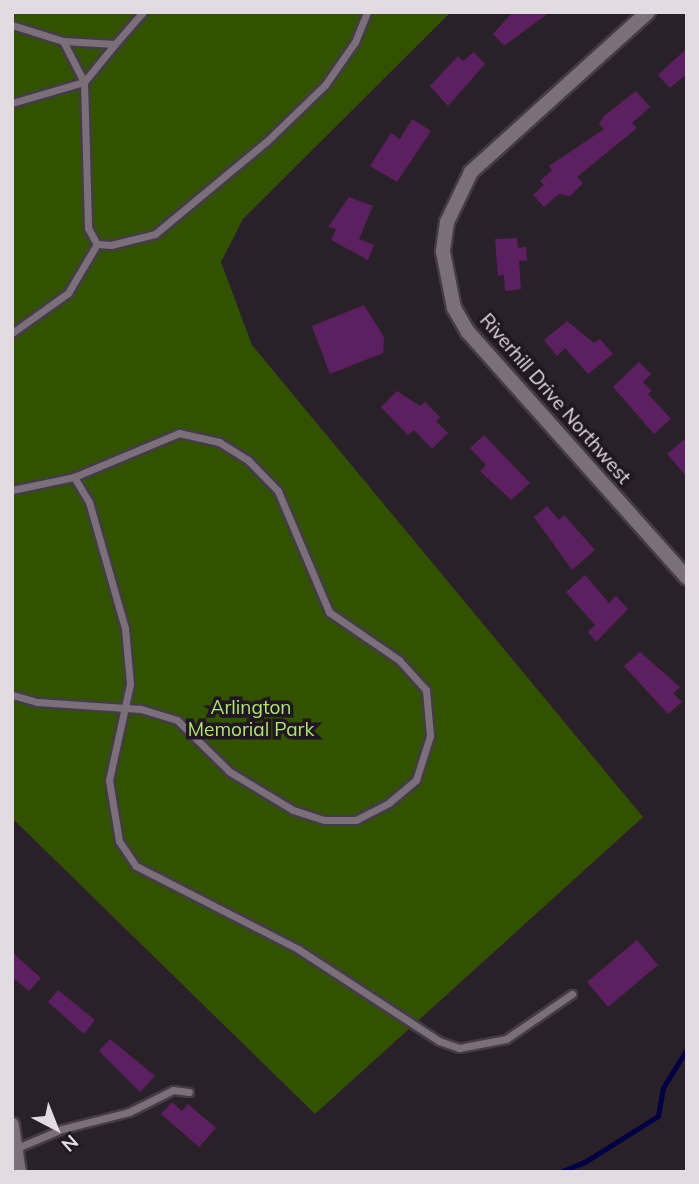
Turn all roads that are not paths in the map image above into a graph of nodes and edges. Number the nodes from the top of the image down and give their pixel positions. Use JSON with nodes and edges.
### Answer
{"nodes":[{"id":1,"x":143,"y":12,"type":"edge"},
{"id":2,"x":367,"y":12,"type":"edge"},
{"id":3,"x":648,"y":12,"type":"edge"},
{"id":4,"x":12,"y":24,"type":"edge"},
{"id":5,"x":63,"y":41,"type":"junction"},
{"id":6,"x":115,"y":44,"type":"junction"},
{"id":7,"x":84,"y":82,"type":"junction"},
{"id":8,"x":12,"y":103,"type":"edge"},
{"id":9,"x":97,"y":244,"type":"junction"},
{"id":10,"x":12,"y":333,"type":"edge"},
{"id":11,"x":74,"y":477,"type":"junction"},
{"id":12,"x":12,"y":490,"type":"edge"},
{"id":13,"x":687,"y":578,"type":"edge"},
{"id":14,"x":12,"y":695,"type":"edge"},
{"id":15,"x":124,"y":707,"type":"junction"},
{"id":16,"x":572,"y":993,"type":"dead end"},
{"id":17,"x":189,"y":1092,"type":"dead end"},
{"id":18,"x":12,"y":1125,"type":"edge"},
{"id":19,"x":17,"y":1148,"type":"junction"},
{"id":20,"x":19,"y":1172,"type":"edge"}],
"edges":[{"from":1,"to":6,"type":"lane"},
{"from":2,"to":9,"type":"lane"},
{"from":3,"to":13,"type":"street","name":"Riverhill Drive Northwest"},
{"from":4,"to":5,"type":"lane"},
{"from":5,"to":6,"type":"lane"},
{"from":5,"to":7,"type":"lane"},
{"from":6,"to":7,"type":"lane"},
{"from":7,"to":8,"type":"lane"},
{"from":7,"to":9,"type":"lane"},
{"from":9,"to":10,"type":"lane"},
{"from":11,"to":12,"type":"lane"},
{"from":11,"to":15,"type":"lane"},
{"from":11,"to":15,"type":"lane"},
{"from":14,"to":15,"type":"lane"},
{"from":15,"to":16,"type":"lane"},
{"from":17,"to":19,"type":"lane"},
{"from":18,"to":19,"type":"street"},
{"from":19,"to":20,"type":"street"}]}
